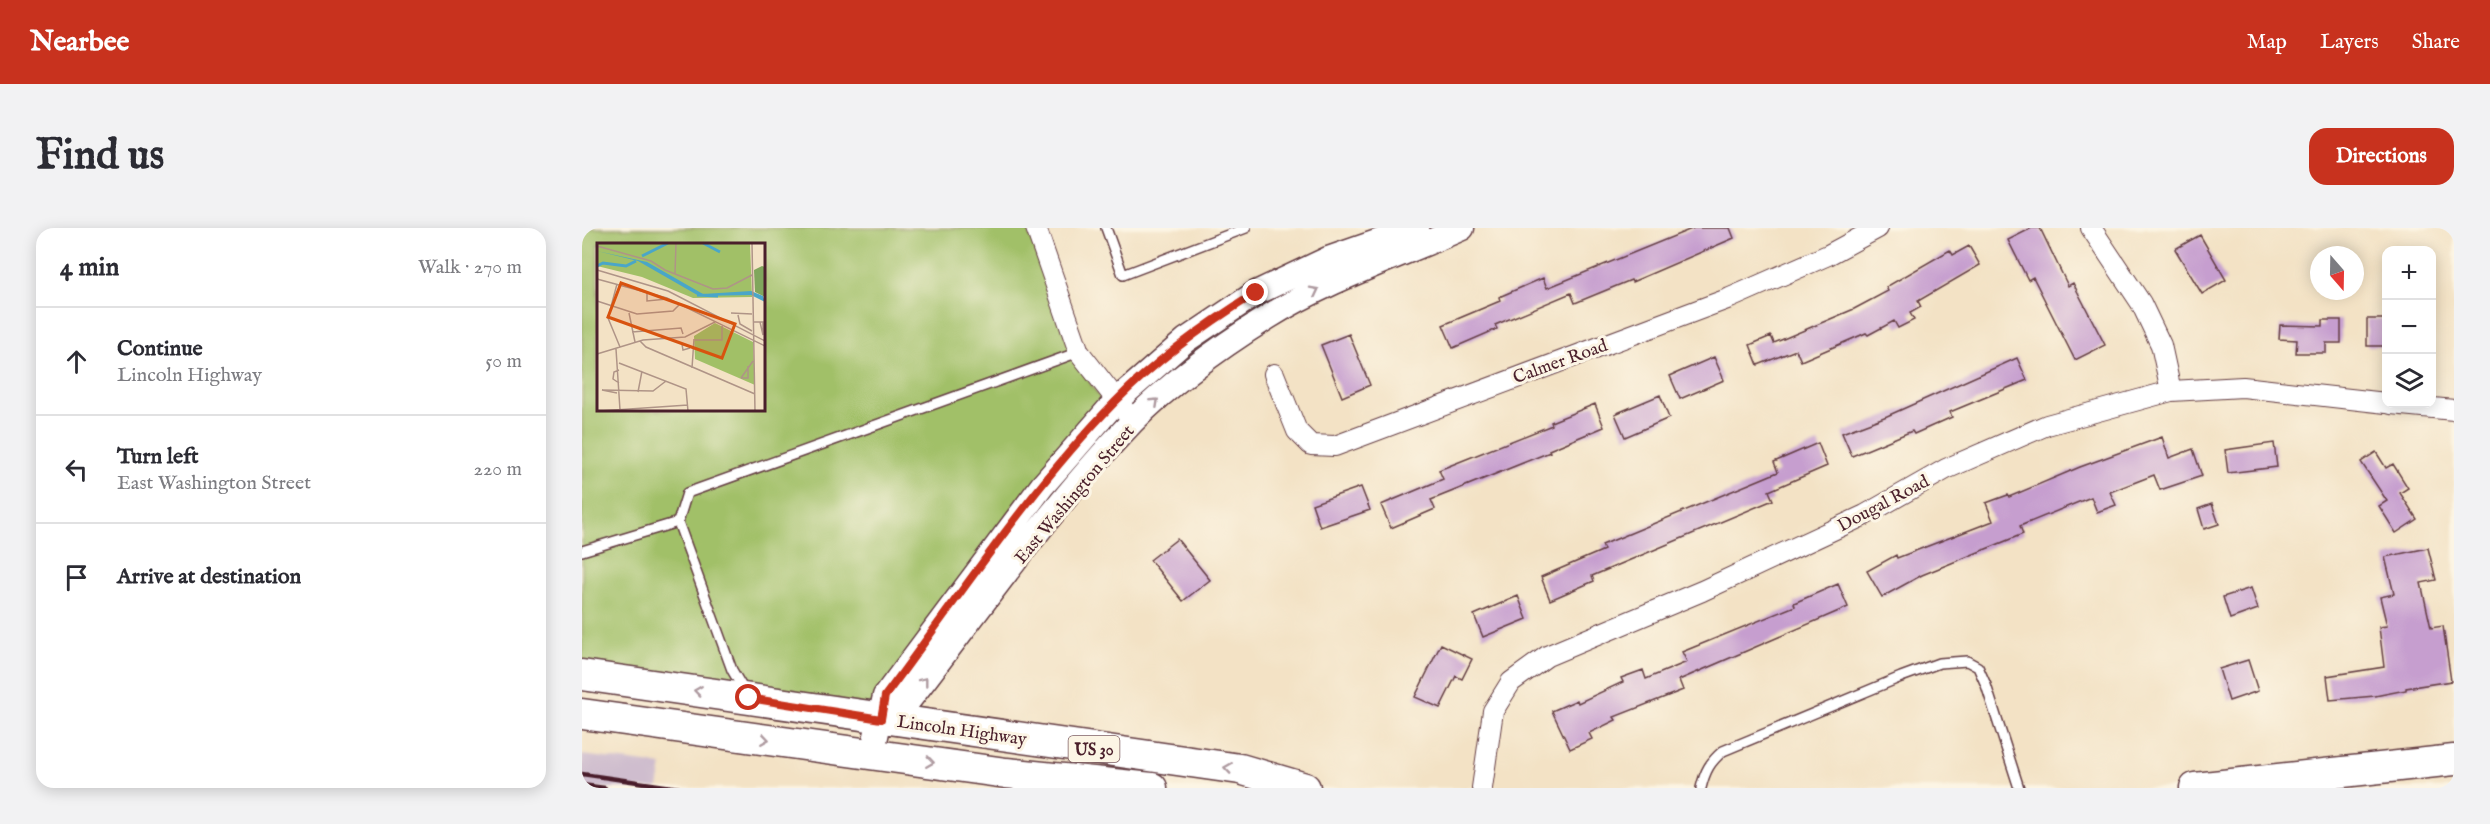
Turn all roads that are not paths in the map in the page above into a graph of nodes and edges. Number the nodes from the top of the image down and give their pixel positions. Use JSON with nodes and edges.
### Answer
{"nodes":[{"id":1,"x":1106,"y":228,"type":"edge"},
{"id":2,"x":1246,"y":228,"type":"edge"},
{"id":3,"x":1417,"y":228,"type":"edge"},
{"id":4,"x":1462,"y":228,"type":"edge"},
{"id":5,"x":1878,"y":228,"type":"edge"},
{"id":6,"x":2091,"y":228,"type":"edge"},
{"id":7,"x":1039,"y":230,"type":"edge"},
{"id":8,"x":1079,"y":352,"type":"junction"},
{"id":9,"x":1274,"y":374,"type":"dead end"},
{"id":10,"x":2171,"y":391,"type":"junction"},
{"id":11,"x":1116,"y":401,"type":"junction"},
{"id":12,"x":2382,"y":403,"type":"edge"},
{"id":13,"x":2433,"y":408,"type":"edge"},
{"id":14,"x":2454,"y":410,"type":"edge"},
{"id":15,"x":1133,"y":421,"type":"junction"},
{"id":16,"x":678,"y":522,"type":"junction"},
{"id":17,"x":582,"y":551,"type":"edge"},
{"id":18,"x":582,"y":675,"type":"edge"},
{"id":19,"x":749,"y":698,"type":"junction"},
{"id":20,"x":582,"y":714,"type":"edge"},
{"id":21,"x":881,"y":719,"type":"junction"},
{"id":22,"x":872,"y":754,"type":"junction"},
{"id":23,"x":2454,"y":760,"type":"edge"},
{"id":24,"x":1152,"y":788,"type":"edge"},
{"id":25,"x":1305,"y":788,"type":"edge"},
{"id":26,"x":1482,"y":788,"type":"edge"},
{"id":27,"x":1701,"y":788,"type":"edge"},
{"id":28,"x":2019,"y":788,"type":"edge"},
{"id":29,"x":2195,"y":788,"type":"edge"}],
"edges":[{"from":1,"to":2,"type":"lane"},
{"from":3,"to":11,"type":"street","name":"East Washington Street"},
{"from":15,"to":4,"type":"street","name":"East Washington Street","one_way":true},
{"from":5,"to":9,"type":"street","name":"Calmer Road"},
{"from":6,"to":10,"type":"street"},
{"from":7,"to":8,"type":"street"},
{"from":8,"to":11,"type":"street"},
{"from":8,"to":16,"type":"lane"},
{"from":10,"to":12,"type":"street","name":"Dougal Road"},
{"from":10,"to":26,"type":"street","name":"Dougal Road"},
{"from":11,"to":15,"type":"street"},
{"from":11,"to":21,"type":"street","name":"East Washington Street"},
{"from":13,"to":14,"type":"street"},
{"from":21,"to":15,"type":"street","name":"East Washington Street","one_way":true},
{"from":16,"to":17,"type":"lane"},
{"from":16,"to":19,"type":"lane"},
{"from":19,"to":18,"type":"main road","name":"Lincoln Highway","number":"US 30","one_way":true},
{"from":19,"to":21,"type":"main road","name":"Lincoln Highway","number":"US 30"},
{"from":20,"to":22,"type":"main road","name":"Lincoln Highway","number":"US 30","one_way":true},
{"from":21,"to":22,"type":"street","name":"East Washington Street"},
{"from":25,"to":21,"type":"main road","name":"Lincoln Highway","number":"US 30","one_way":true},
{"from":22,"to":24,"type":"main road","name":"Lincoln Highway","number":"US 30","one_way":true},
{"from":23,"to":29,"type":"main road"},
{"from":27,"to":28,"type":"lane"}]}
